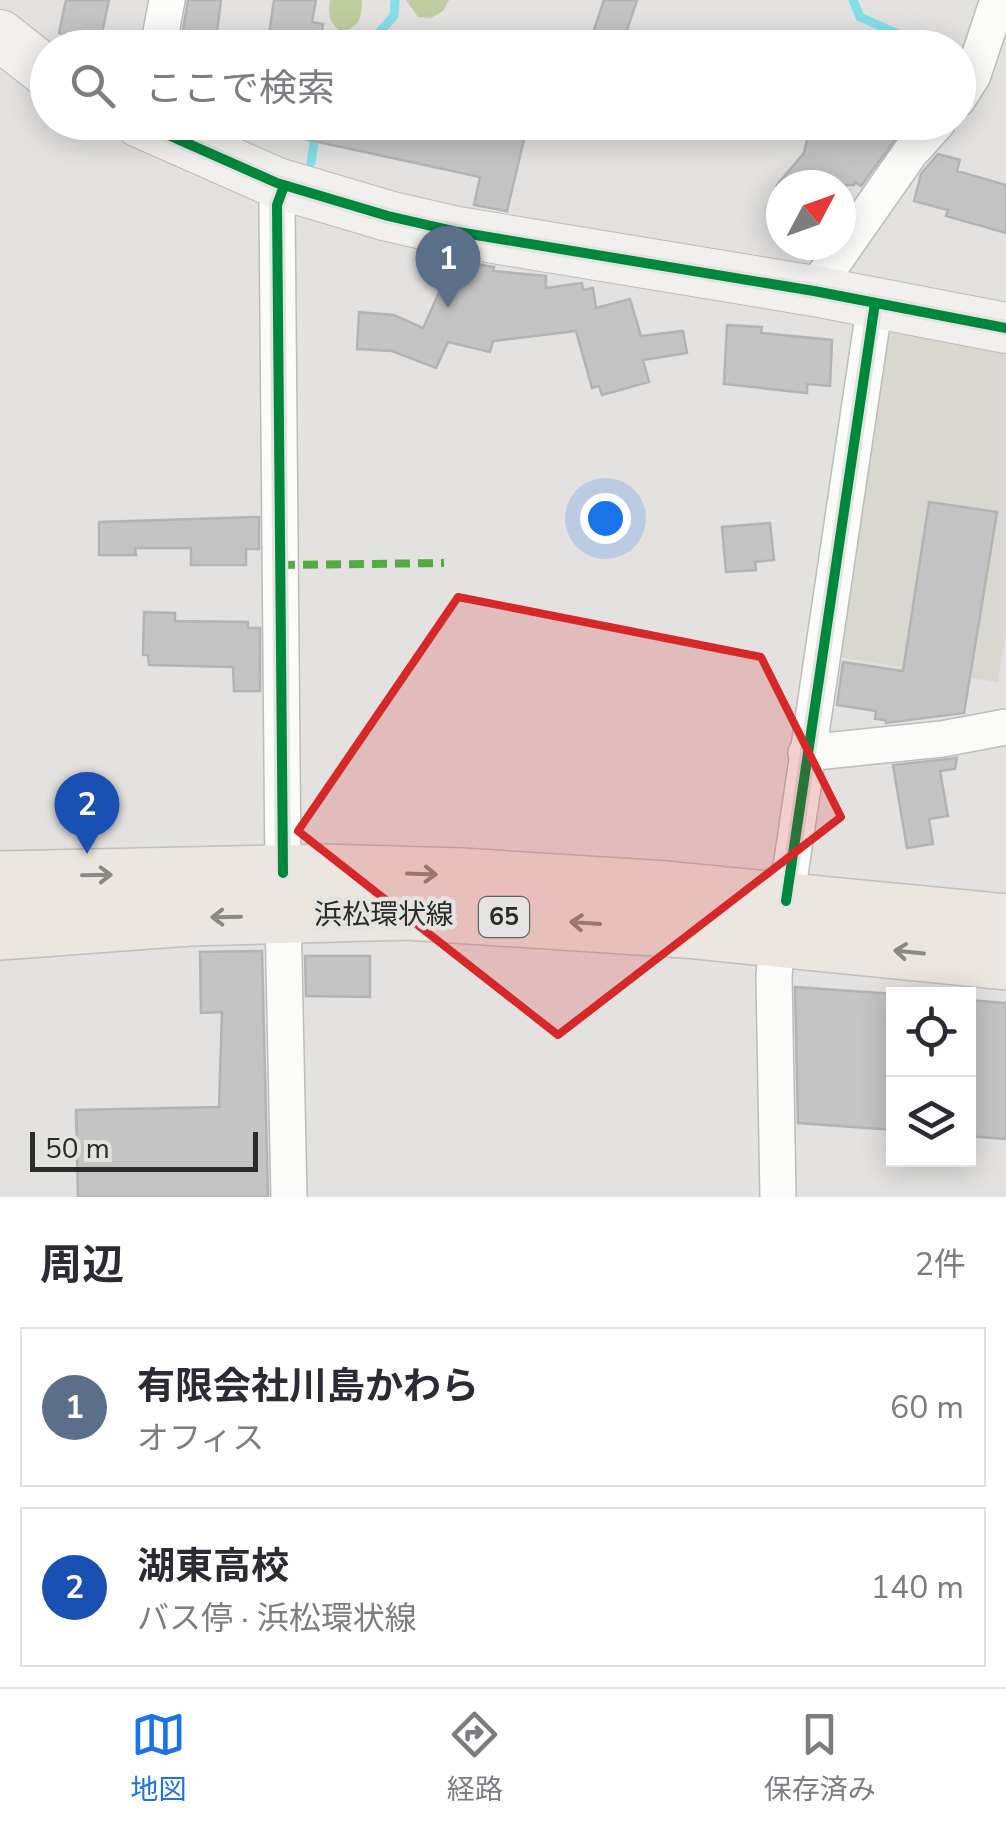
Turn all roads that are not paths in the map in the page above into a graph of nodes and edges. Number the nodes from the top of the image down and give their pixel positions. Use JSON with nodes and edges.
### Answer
{"nodes":[{"id":1,"x":167,"y":0,"type":"edge"},
{"id":2,"x":998,"y":0,"type":"edge"},
{"id":3,"x":161,"y":30,"type":"edge"},
{"id":4,"x":0,"y":35,"type":"edge"},
{"id":5,"x":30,"y":59,"type":"edge"},
{"id":6,"x":976,"y":69,"type":"edge"},
{"id":7,"x":179,"y":140,"type":"edge"},
{"id":8,"x":922,"y":140,"type":"edge"},
{"id":9,"x":284,"y":186,"type":"junction"},
{"id":10,"x":821,"y":292,"type":"junction"},
{"id":11,"x":875,"y":302,"type":"junction"},
{"id":12,"x":1006,"y":328,"type":"edge"},
{"id":13,"x":1006,"y":727,"type":"edge"},
{"id":14,"x":806,"y":753,"type":"junction"},
{"id":15,"x":0,"y":879,"type":"edge"},
{"id":16,"x":283,"y":894,"type":"junction"},
{"id":17,"x":782,"y":920,"type":"junction"},
{"id":18,"x":1006,"y":922,"type":"edge"},
{"id":19,"x":0,"y":932,"type":"edge"},
{"id":20,"x":1006,"y":962,"type":"edge"},
{"id":21,"x":289,"y":1197,"type":"edge"},
{"id":22,"x":778,"y":1197,"type":"edge"}],
"edges":[{"from":1,"to":3,"type":"street"},
{"from":2,"to":6,"type":"street"},
{"from":4,"to":5,"type":"street"},
{"from":7,"to":9,"type":"street"},
{"from":8,"to":10,"type":"street"},
{"from":9,"to":10,"type":"street"},
{"from":9,"to":16,"type":"street"},
{"from":10,"to":11,"type":"street"},
{"from":11,"to":12,"type":"street"},
{"from":11,"to":14,"type":"street"},
{"from":13,"to":14,"type":"street"},
{"from":14,"to":17,"type":"street"},
{"from":15,"to":16,"type":"main road","name":"浜松環状線","number":"65","one_way":true},
{"from":16,"to":17,"type":"main road","name":"浜松環状線","number":"65"},
{"from":16,"to":19,"type":"main road","name":"浜松環状線","number":"65","one_way":true},
{"from":16,"to":21,"type":"street"},
{"from":17,"to":18,"type":"main road","name":"浜松環状線","number":"65"},
{"from":20,"to":17,"type":"main road","name":"浜松環状線","number":"65","one_way":true},
{"from":17,"to":22,"type":"street"}]}
